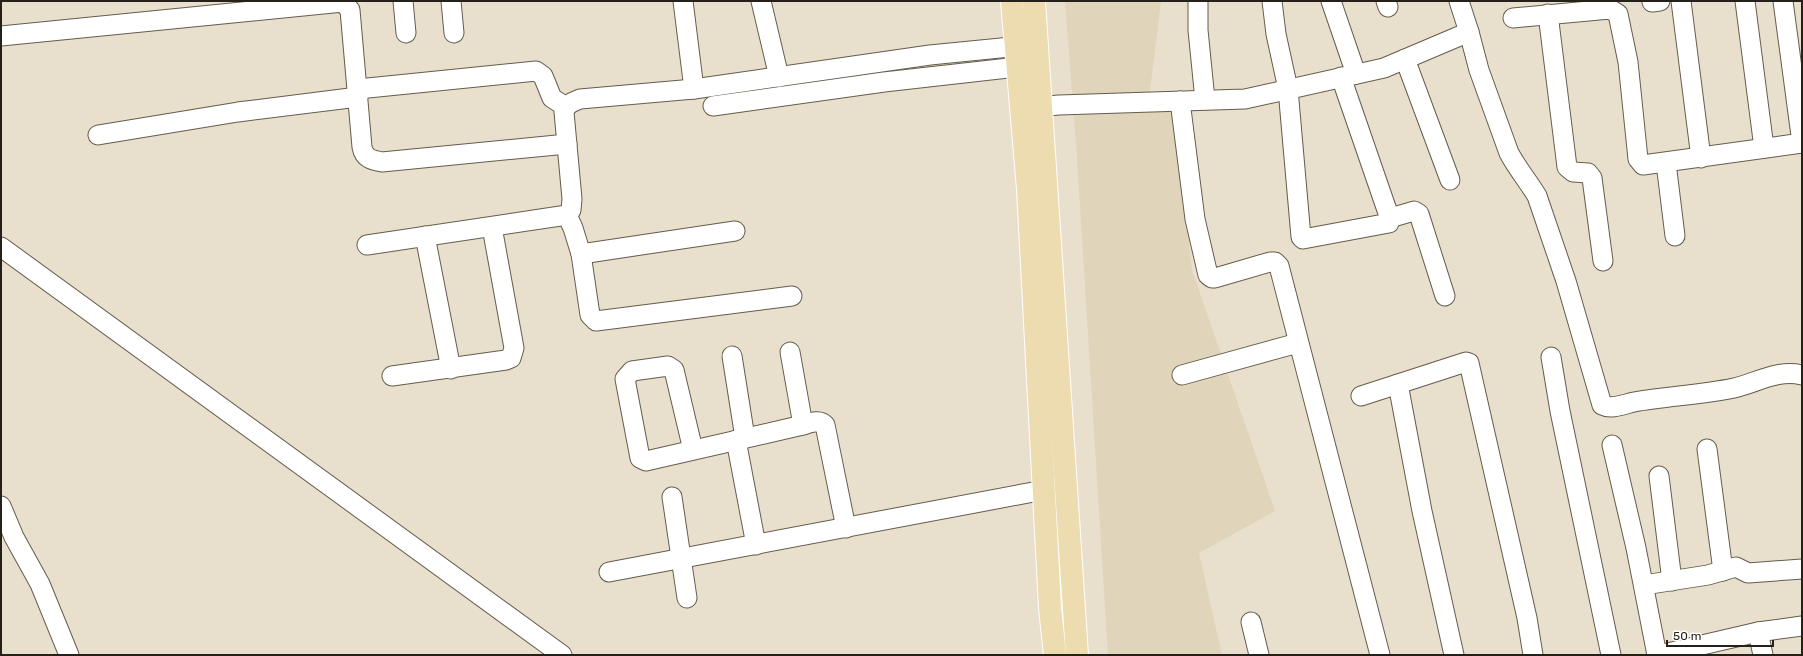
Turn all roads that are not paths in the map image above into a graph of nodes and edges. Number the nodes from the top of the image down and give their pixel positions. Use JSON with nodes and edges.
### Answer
{"nodes":[{"id":1,"x":403,"y":1,"type":"edge"},
{"id":2,"x":451,"y":1,"type":"edge"},
{"id":3,"x":683,"y":1,"type":"edge"},
{"id":4,"x":761,"y":1,"type":"edge"},
{"id":5,"x":1012,"y":1,"type":"edge"},
{"id":6,"x":1034,"y":1,"type":"edge"},
{"id":7,"x":1198,"y":1,"type":"edge"},
{"id":8,"x":1272,"y":1,"type":"edge"},
{"id":9,"x":1331,"y":1,"type":"edge"},
{"id":10,"x":1459,"y":1,"type":"edge"},
{"id":11,"x":1681,"y":1,"type":"edge"},
{"id":12,"x":1745,"y":1,"type":"edge"},
{"id":13,"x":1783,"y":1,"type":"edge"},
{"id":14,"x":1548,"y":14,"type":"junction"},
{"id":15,"x":1513,"y":18,"type":"dead end"},
{"id":16,"x":1469,"y":32,"type":"junction"},
{"id":17,"x":406,"y":33,"type":"dead end"},
{"id":18,"x":454,"y":33,"type":"dead end"},
{"id":19,"x":1,"y":36,"type":"edge"},
{"id":20,"x":1037,"y":44,"type":"junction"},
{"id":21,"x":1795,"y":44,"type":"edge"},
{"id":22,"x":1017,"y":57,"type":"junction"},
{"id":23,"x":1405,"y":59,"type":"junction"},
{"id":24,"x":1348,"y":76,"type":"junction"},
{"id":25,"x":779,"y":77,"type":"junction"},
{"id":26,"x":694,"y":89,"type":"junction"},
{"id":27,"x":1288,"y":89,"type":"junction"},
{"id":28,"x":358,"y":93,"type":"junction"},
{"id":29,"x":1205,"y":100,"type":"junction"},
{"id":30,"x":1180,"y":101,"type":"junction"},
{"id":31,"x":713,"y":106,"type":"dead end"},
{"id":32,"x":566,"y":107,"type":"junction"},
{"id":33,"x":1031,"y":107,"type":"junction"},
{"id":34,"x":98,"y":135,"type":"dead end"},
{"id":35,"x":1802,"y":143,"type":"edge"},
{"id":36,"x":567,"y":144,"type":"junction"},
{"id":37,"x":1764,"y":148,"type":"junction"},
{"id":38,"x":1701,"y":158,"type":"junction"},
{"id":39,"x":1666,"y":163,"type":"junction"},
{"id":40,"x":1450,"y":180,"type":"dead end"},
{"id":41,"x":567,"y":215,"type":"junction"},
{"id":42,"x":1390,"y":218,"type":"junction"},
{"id":43,"x":492,"y":227,"type":"junction"},
{"id":44,"x":735,"y":230,"type":"dead end"},
{"id":45,"x":425,"y":236,"type":"junction"},
{"id":46,"x":1675,"y":236,"type":"dead end"},
{"id":47,"x":367,"y":245,"type":"dead end"},
{"id":48,"x":1,"y":247,"type":"edge"},
{"id":49,"x":581,"y":254,"type":"junction"},
{"id":50,"x":1603,"y":261,"type":"dead end"},
{"id":51,"x":792,"y":296,"type":"dead end"},
{"id":52,"x":1445,"y":296,"type":"dead end"},
{"id":53,"x":1298,"y":343,"type":"junction"},
{"id":54,"x":790,"y":352,"type":"dead end"},
{"id":55,"x":732,"y":356,"type":"dead end"},
{"id":56,"x":1551,"y":357,"type":"dead end"},
{"id":57,"x":451,"y":369,"type":"junction"},
{"id":58,"x":1182,"y":375,"type":"dead end"},
{"id":59,"x":1802,"y":375,"type":"edge"},
{"id":60,"x":392,"y":376,"type":"dead end"},
{"id":61,"x":1398,"y":384,"type":"junction"},
{"id":62,"x":1361,"y":396,"type":"dead end"},
{"id":63,"x":803,"y":424,"type":"junction"},
{"id":64,"x":741,"y":439,"type":"junction"},
{"id":65,"x":1612,"y":445,"type":"dead end"},
{"id":66,"x":1707,"y":448,"type":"dead end"},
{"id":67,"x":694,"y":450,"type":"junction"},
{"id":68,"x":1659,"y":476,"type":"dead end"},
{"id":69,"x":1044,"y":490,"type":"junction"},
{"id":70,"x":672,"y":496,"type":"dead end"},
{"id":71,"x":1,"y":506,"type":"edge"},
{"id":72,"x":846,"y":528,"type":"junction"},
{"id":73,"x":756,"y":545,"type":"junction"},
{"id":74,"x":1071,"y":552,"type":"junction"},
{"id":75,"x":1047,"y":554,"type":"junction"},
{"id":76,"x":680,"y":559,"type":"junction"},
{"id":77,"x":1802,"y":569,"type":"edge"},
{"id":78,"x":1723,"y":571,"type":"junction"},
{"id":79,"x":609,"y":572,"type":"dead end"},
{"id":80,"x":1672,"y":581,"type":"junction"},
{"id":81,"x":1644,"y":585,"type":"junction"},
{"id":82,"x":687,"y":598,"type":"dead end"},
{"id":83,"x":1251,"y":622,"type":"dead end"},
{"id":84,"x":1802,"y":626,"type":"edge"},
{"id":85,"x":1758,"y":632,"type":"junction"},
{"id":86,"x":69,"y":655,"type":"edge"},
{"id":87,"x":562,"y":655,"type":"edge"},
{"id":88,"x":1055,"y":655,"type":"edge"},
{"id":89,"x":1077,"y":655,"type":"edge"},
{"id":90,"x":1259,"y":655,"type":"edge"},
{"id":91,"x":1380,"y":655,"type":"edge"},
{"id":92,"x":1454,"y":655,"type":"edge"},
{"id":93,"x":1533,"y":655,"type":"edge"},
{"id":94,"x":1611,"y":655,"type":"edge"},
{"id":95,"x":1658,"y":655,"type":"edge"},
{"id":96,"x":1763,"y":655,"type":"edge"}],
"edges":[{"from":1,"to":17,"type":"street"},
{"from":2,"to":18,"type":"street"},
{"from":3,"to":26,"type":"street"},
{"from":4,"to":25,"type":"street"},
{"from":5,"to":22,"type":"main road"},
{"from":6,"to":20,"type":"main road"},
{"from":7,"to":29,"type":"street"},
{"from":8,"to":27,"type":"street"},
{"from":9,"to":24,"type":"street"},
{"from":10,"to":16,"type":"street"},
{"from":11,"to":38,"type":"street"},
{"from":12,"to":37,"type":"street"},
{"from":13,"to":21,"type":"street"},
{"from":14,"to":15,"type":"street"},
{"from":14,"to":39,"type":"street"},
{"from":14,"to":50,"type":"street"},
{"from":16,"to":23,"type":"street"},
{"from":16,"to":59,"type":"street"},
{"from":19,"to":28,"type":"street"},
{"from":20,"to":22,"type":"street"},
{"from":20,"to":33,"type":"main road"},
{"from":21,"to":35,"type":"street"},
{"from":22,"to":25,"type":"street"},
{"from":22,"to":31,"type":"street"},
{"from":22,"to":33,"type":"main road"},
{"from":23,"to":24,"type":"street"},
{"from":23,"to":40,"type":"street"},
{"from":24,"to":27,"type":"street"},
{"from":24,"to":42,"type":"street"},
{"from":25,"to":26,"type":"street"},
{"from":26,"to":32,"type":"street"},
{"from":27,"to":29,"type":"street"},
{"from":27,"to":42,"type":"street"},
{"from":28,"to":32,"type":"street"},
{"from":28,"to":34,"type":"street"},
{"from":28,"to":36,"type":"street"},
{"from":29,"to":30,"type":"street"},
{"from":30,"to":33,"type":"street"},
{"from":30,"to":53,"type":"street"},
{"from":32,"to":36,"type":"street"},
{"from":33,"to":69,"type":"main road"},
{"from":33,"to":74,"type":"main road"},
{"from":35,"to":37,"type":"street"},
{"from":36,"to":41,"type":"street"},
{"from":37,"to":38,"type":"street"},
{"from":38,"to":39,"type":"street"},
{"from":39,"to":46,"type":"street"},
{"from":41,"to":43,"type":"street"},
{"from":41,"to":49,"type":"street"},
{"from":42,"to":52,"type":"street"},
{"from":43,"to":45,"type":"street"},
{"from":43,"to":57,"type":"street"},
{"from":44,"to":49,"type":"street"},
{"from":45,"to":47,"type":"street"},
{"from":45,"to":57,"type":"street"},
{"from":48,"to":87,"type":"street"},
{"from":49,"to":51,"type":"street"},
{"from":53,"to":58,"type":"street"},
{"from":53,"to":91,"type":"street"},
{"from":54,"to":63,"type":"street"},
{"from":55,"to":64,"type":"street"},
{"from":56,"to":94,"type":"street"},
{"from":57,"to":60,"type":"street"},
{"from":61,"to":62,"type":"street"},
{"from":61,"to":92,"type":"street"},
{"from":61,"to":93,"type":"street"},
{"from":63,"to":64,"type":"street"},
{"from":63,"to":72,"type":"street"},
{"from":64,"to":67,"type":"street"},
{"from":64,"to":73,"type":"street"},
{"from":65,"to":81,"type":"street"},
{"from":66,"to":78,"type":"street"},
{"from":67,"to":67,"type":"street"},
{"from":68,"to":80,"type":"street"},
{"from":69,"to":72,"type":"street"},
{"from":69,"to":75,"type":"main road"},
{"from":70,"to":76,"type":"street"},
{"from":71,"to":86,"type":"street"},
{"from":72,"to":73,"type":"street"},
{"from":73,"to":76,"type":"street"},
{"from":74,"to":75,"type":"street"},
{"from":74,"to":89,"type":"main road"},
{"from":75,"to":88,"type":"main road"},
{"from":76,"to":79,"type":"street"},
{"from":76,"to":82,"type":"street"},
{"from":77,"to":78,"type":"street"},
{"from":78,"to":80,"type":"street"},
{"from":80,"to":81,"type":"street"},
{"from":81,"to":95,"type":"street"},
{"from":83,"to":90,"type":"street"},
{"from":84,"to":85,"type":"street"},
{"from":85,"to":95,"type":"street"},
{"from":85,"to":96,"type":"street"}]}
